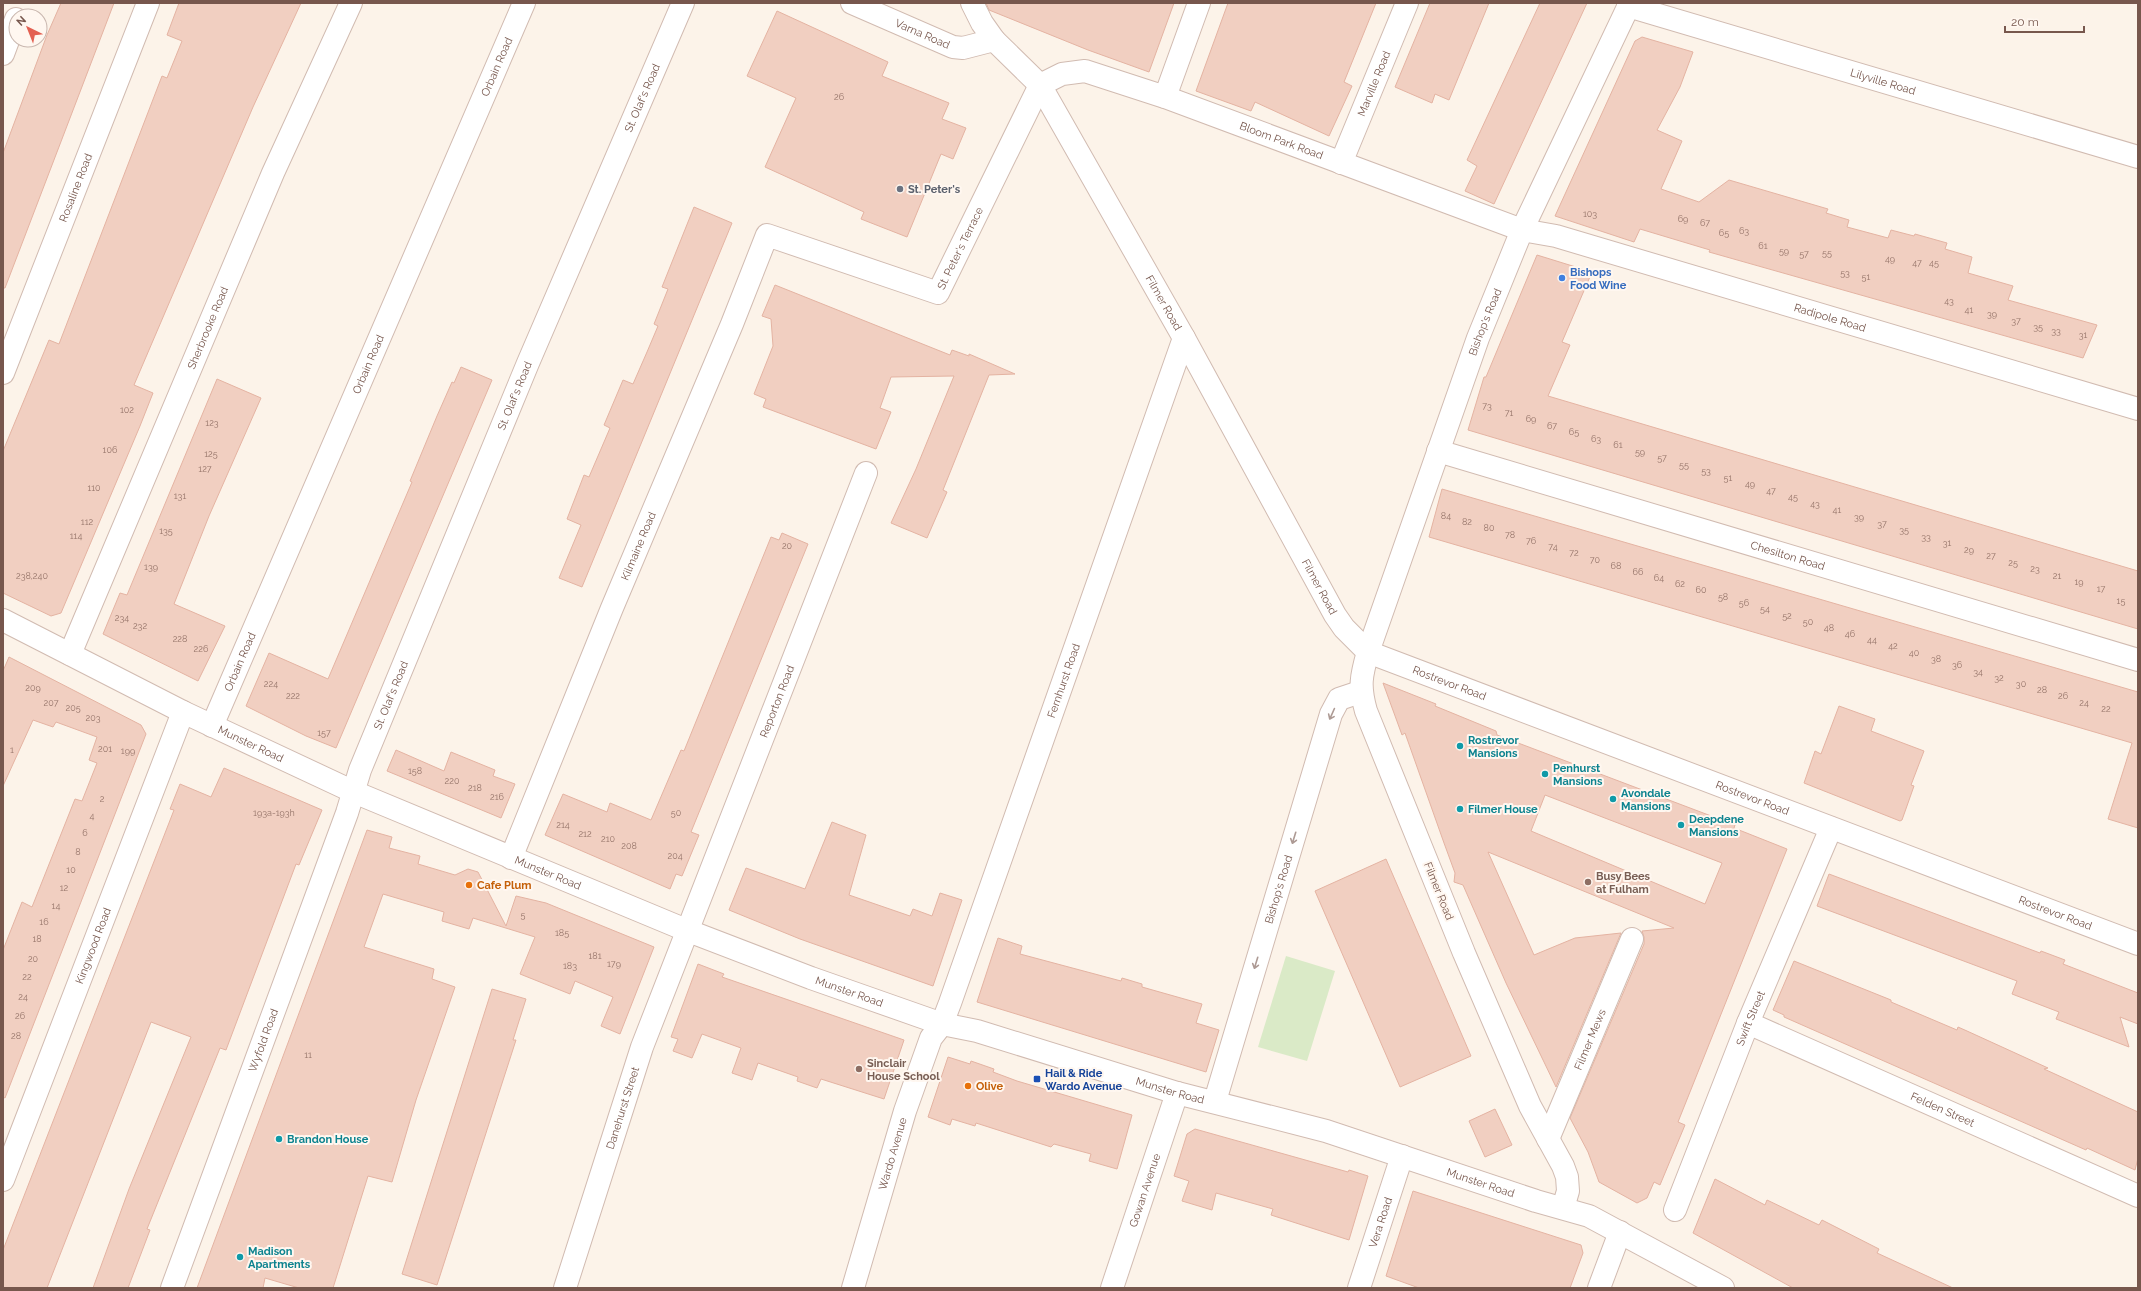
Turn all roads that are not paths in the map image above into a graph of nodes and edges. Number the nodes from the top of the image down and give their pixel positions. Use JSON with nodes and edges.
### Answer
{"nodes":[{"id":1,"x":148,"y":3,"type":"edge"},
{"id":2,"x":351,"y":3,"type":"edge"},
{"id":3,"x":524,"y":3,"type":"edge"},
{"id":4,"x":683,"y":3,"type":"edge"},
{"id":5,"x":852,"y":3,"type":"edge"},
{"id":6,"x":1200,"y":3,"type":"edge"},
{"id":7,"x":1407,"y":3,"type":"edge"},
{"id":8,"x":1629,"y":5,"type":"edge"},
{"id":9,"x":975,"y":6,"type":"edge"},
{"id":10,"x":994,"y":40,"type":"junction"},
{"id":11,"x":8,"y":41,"type":"edge"},
{"id":12,"x":3,"y":54,"type":"edge"},
{"id":13,"x":1040,"y":86,"type":"junction"},
{"id":14,"x":1165,"y":97,"type":"junction"},
{"id":15,"x":2138,"y":157,"type":"edge"},
{"id":16,"x":1341,"y":163,"type":"junction"},
{"id":17,"x":1522,"y":230,"type":"junction"},
{"id":18,"x":767,"y":235,"type":"joint"},
{"id":19,"x":1184,"y":338,"type":"junction"},
{"id":20,"x":3,"y":373,"type":"edge"},
{"id":21,"x":2138,"y":409,"type":"edge"},
{"id":22,"x":1438,"y":451,"type":"junction"},
{"id":23,"x":866,"y":473,"type":"dead end"},
{"id":24,"x":3,"y":620,"type":"edge"},
{"id":25,"x":1368,"y":652,"type":"junction"},
{"id":26,"x":70,"y":654,"type":"junction"},
{"id":27,"x":2138,"y":660,"type":"edge"},
{"id":28,"x":1360,"y":692,"type":"junction"},
{"id":29,"x":183,"y":712,"type":"junction"},
{"id":30,"x":212,"y":726,"type":"junction"},
{"id":31,"x":354,"y":792,"type":"junction"},
{"id":32,"x":1831,"y":828,"type":"junction"},
{"id":33,"x":511,"y":858,"type":"junction"},
{"id":34,"x":686,"y":930,"type":"junction"},
{"id":35,"x":1632,"y":939,"type":"dead end"},
{"id":36,"x":2138,"y":944,"type":"edge"},
{"id":37,"x":1748,"y":1023,"type":"junction"},
{"id":38,"x":942,"y":1024,"type":"junction"},
{"id":39,"x":1177,"y":1093,"type":"junction"},
{"id":40,"x":1215,"y":1101,"type":"junction"},
{"id":41,"x":1548,"y":1140,"type":"junction"},
{"id":42,"x":1402,"y":1156,"type":"junction"},
{"id":43,"x":3,"y":1180,"type":"edge"},
{"id":44,"x":2138,"y":1196,"type":"edge"},
{"id":45,"x":1563,"y":1208,"type":"junction"},
{"id":46,"x":1674,"y":1210,"type":"dead end"},
{"id":47,"x":1620,"y":1232,"type":"junction"},
{"id":48,"x":172,"y":1288,"type":"edge"},
{"id":49,"x":564,"y":1288,"type":"edge"},
{"id":50,"x":853,"y":1288,"type":"edge"},
{"id":51,"x":1112,"y":1288,"type":"edge"},
{"id":52,"x":1359,"y":1288,"type":"edge"},
{"id":53,"x":1599,"y":1288,"type":"edge"},
{"id":54,"x":1723,"y":1288,"type":"edge"}],
"edges":[{"from":1,"to":20,"type":"street","name":"Rosaline Road"},
{"from":2,"to":26,"type":"street","name":"Sherbrooke Road"},
{"from":3,"to":30,"type":"street","name":"Orbain Road"},
{"from":4,"to":31,"type":"street","name":"St. Olaf's Road"},
{"from":5,"to":10,"type":"street","name":"Varna Road"},
{"from":6,"to":14,"type":"street"},
{"from":7,"to":16,"type":"street","name":"Marville Road"},
{"from":8,"to":15,"type":"street","name":"Lilyville Road"},
{"from":8,"to":17,"type":"street","name":"Bishop's Road"},
{"from":9,"to":10,"type":"street","name":"Filmer Road"},
{"from":10,"to":13,"type":"street","name":"Filmer Road"},
{"from":11,"to":12,"type":"street"},
{"from":13,"to":14,"type":"street","name":"Bloom Park Road"},
{"from":13,"to":18,"type":"street","name":"St. Peter's Terrace"},
{"from":13,"to":19,"type":"street","name":"Filmer Road"},
{"from":14,"to":16,"type":"street","name":"Bloom Park Road"},
{"from":16,"to":17,"type":"street","name":"Bloom Park Road"},
{"from":17,"to":21,"type":"street","name":"Radipole Road"},
{"from":17,"to":22,"type":"street","name":"Bishop's Road"},
{"from":18,"to":33,"type":"street","name":"Kilmaine Road"},
{"from":19,"to":25,"type":"street","name":"Filmer Road"},
{"from":19,"to":38,"type":"street","name":"Fernhurst Road"},
{"from":22,"to":25,"type":"street","name":"Bishop's Road"},
{"from":22,"to":27,"type":"street","name":"Chesilton Road"},
{"from":23,"to":34,"type":"street","name":"Reporton Road"},
{"from":24,"to":26,"type":"street","name":"Munster Road"},
{"from":25,"to":28,"type":"street","name":"Filmer Road"},
{"from":25,"to":32,"type":"street","name":"Rostrevor Road"},
{"from":26,"to":29,"type":"street","name":"Munster Road"},
{"from":28,"to":40,"type":"street","name":"Bishop's Road","one_way":true},
{"from":28,"to":41,"type":"street","name":"Filmer Road"},
{"from":29,"to":30,"type":"street","name":"Munster Road"},
{"from":29,"to":43,"type":"street","name":"Kingwood Road"},
{"from":30,"to":31,"type":"street","name":"Munster Road"},
{"from":31,"to":33,"type":"street","name":"Munster Road"},
{"from":31,"to":48,"type":"street","name":"Wyfold Road"},
{"from":32,"to":36,"type":"street","name":"Rostrevor Road"},
{"from":32,"to":37,"type":"street","name":"Swift Street"},
{"from":33,"to":34,"type":"street","name":"Munster Road"},
{"from":34,"to":38,"type":"street","name":"Munster Road"},
{"from":34,"to":49,"type":"street","name":"Danehurst Street"},
{"from":35,"to":41,"type":"street","name":"Filmer Mews"},
{"from":37,"to":44,"type":"street","name":"Felden Street"},
{"from":37,"to":46,"type":"street","name":"Swift Street"},
{"from":38,"to":39,"type":"street","name":"Munster Road"},
{"from":38,"to":50,"type":"street","name":"Wardo Avenue"},
{"from":39,"to":40,"type":"street","name":"Munster Road"},
{"from":39,"to":51,"type":"street","name":"Gowan Avenue"},
{"from":40,"to":42,"type":"street","name":"Munster Road"},
{"from":41,"to":45,"type":"street","name":"Filmer Road"},
{"from":42,"to":45,"type":"street","name":"Munster Road"},
{"from":42,"to":52,"type":"street","name":"Vera Road"},
{"from":45,"to":47,"type":"street","name":"Munster Road"},
{"from":47,"to":53,"type":"street"},
{"from":47,"to":54,"type":"street","name":"Munster Road"}]}
